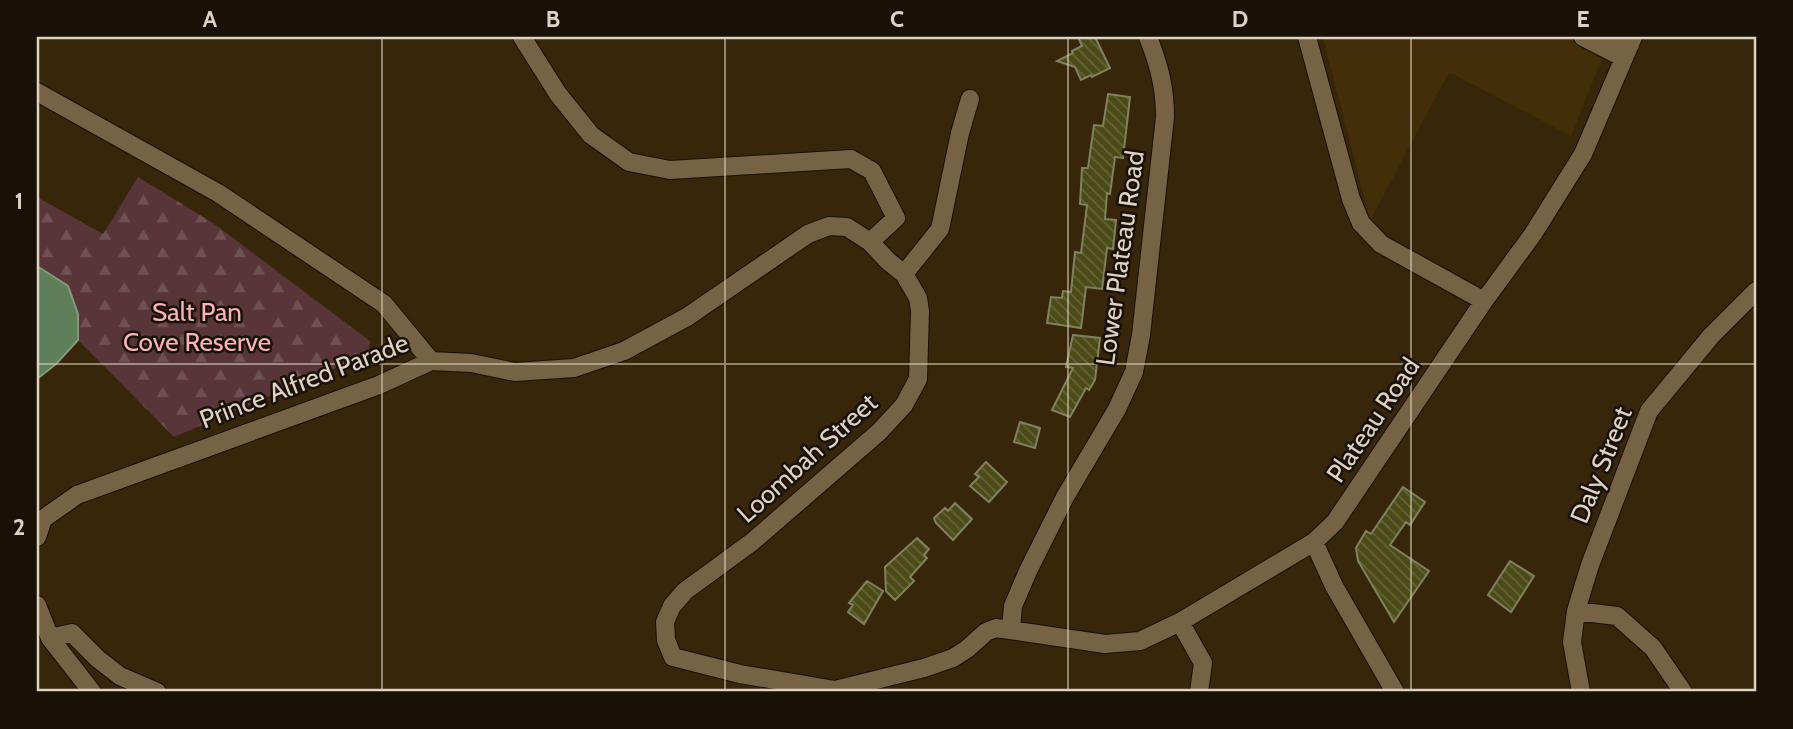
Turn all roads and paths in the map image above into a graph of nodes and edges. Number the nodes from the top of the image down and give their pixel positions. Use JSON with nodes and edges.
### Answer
{"nodes":[{"id":1,"x":522,"y":37,"type":"edge"},
{"id":2,"x":1148,"y":37,"type":"edge"},
{"id":3,"x":1307,"y":37,"type":"edge"},
{"id":4,"x":1583,"y":37,"type":"edge"},
{"id":5,"x":1625,"y":44,"type":"edge"},
{"id":6,"x":37,"y":92,"type":"edge"},
{"id":7,"x":970,"y":99,"type":"dead end"},
{"id":8,"x":870,"y":242,"type":"junction"},
{"id":9,"x":904,"y":274,"type":"junction"},
{"id":10,"x":1756,"y":291,"type":"edge"},
{"id":11,"x":1484,"y":301,"type":"junction"},
{"id":12,"x":430,"y":361,"type":"junction"},
{"id":13,"x":37,"y":537,"type":"edge"},
{"id":14,"x":1314,"y":542,"type":"junction"},
{"id":15,"x":37,"y":605,"type":"edge"},
{"id":16,"x":1577,"y":611,"type":"junction"},
{"id":17,"x":1180,"y":622,"type":"junction"},
{"id":18,"x":1011,"y":629,"type":"junction"},
{"id":19,"x":50,"y":638,"type":"junction"},
{"id":20,"x":835,"y":691,"type":"edge"},
{"id":21,"x":92,"y":692,"type":"edge"},
{"id":22,"x":156,"y":692,"type":"edge"},
{"id":23,"x":1199,"y":692,"type":"edge"},
{"id":24,"x":1395,"y":692,"type":"edge"},
{"id":25,"x":1581,"y":692,"type":"edge"},
{"id":26,"x":1683,"y":692,"type":"edge"}],
"edges":[{"from":1,"to":8,"type":"street"},
{"from":2,"to":18,"type":"street","name":"Lower Plateau Road"},
{"from":3,"to":11,"type":"street"},
{"from":4,"to":5,"type":"street"},
{"from":5,"to":11,"type":"street","name":"Plateau Road"},
{"from":6,"to":12,"type":"street","name":"Prince Alfred Parade"},
{"from":7,"to":9,"type":"street"},
{"from":8,"to":9,"type":"street","name":"Loombah Street"},
{"from":8,"to":12,"type":"street","name":"Loombah Street"},
{"from":9,"to":20,"type":"street","name":"Loombah Street"},
{"from":10,"to":16,"type":"street","name":"Daly Street"},
{"from":11,"to":14,"type":"street","name":"Plateau Road"},
{"from":12,"to":13,"type":"street","name":"Prince Alfred Parade"},
{"from":14,"to":17,"type":"street","name":"Plateau Road"},
{"from":14,"to":24,"type":"street"},
{"from":15,"to":19,"type":"street"},
{"from":16,"to":25,"type":"street","name":"Daly Street"},
{"from":16,"to":26,"type":"street"},
{"from":17,"to":18,"type":"street","name":"Plateau Road"},
{"from":17,"to":23,"type":"street"},
{"from":18,"to":20,"type":"street","name":"Loombah Street"},
{"from":19,"to":21,"type":"street"},
{"from":19,"to":22,"type":"street"}]}
